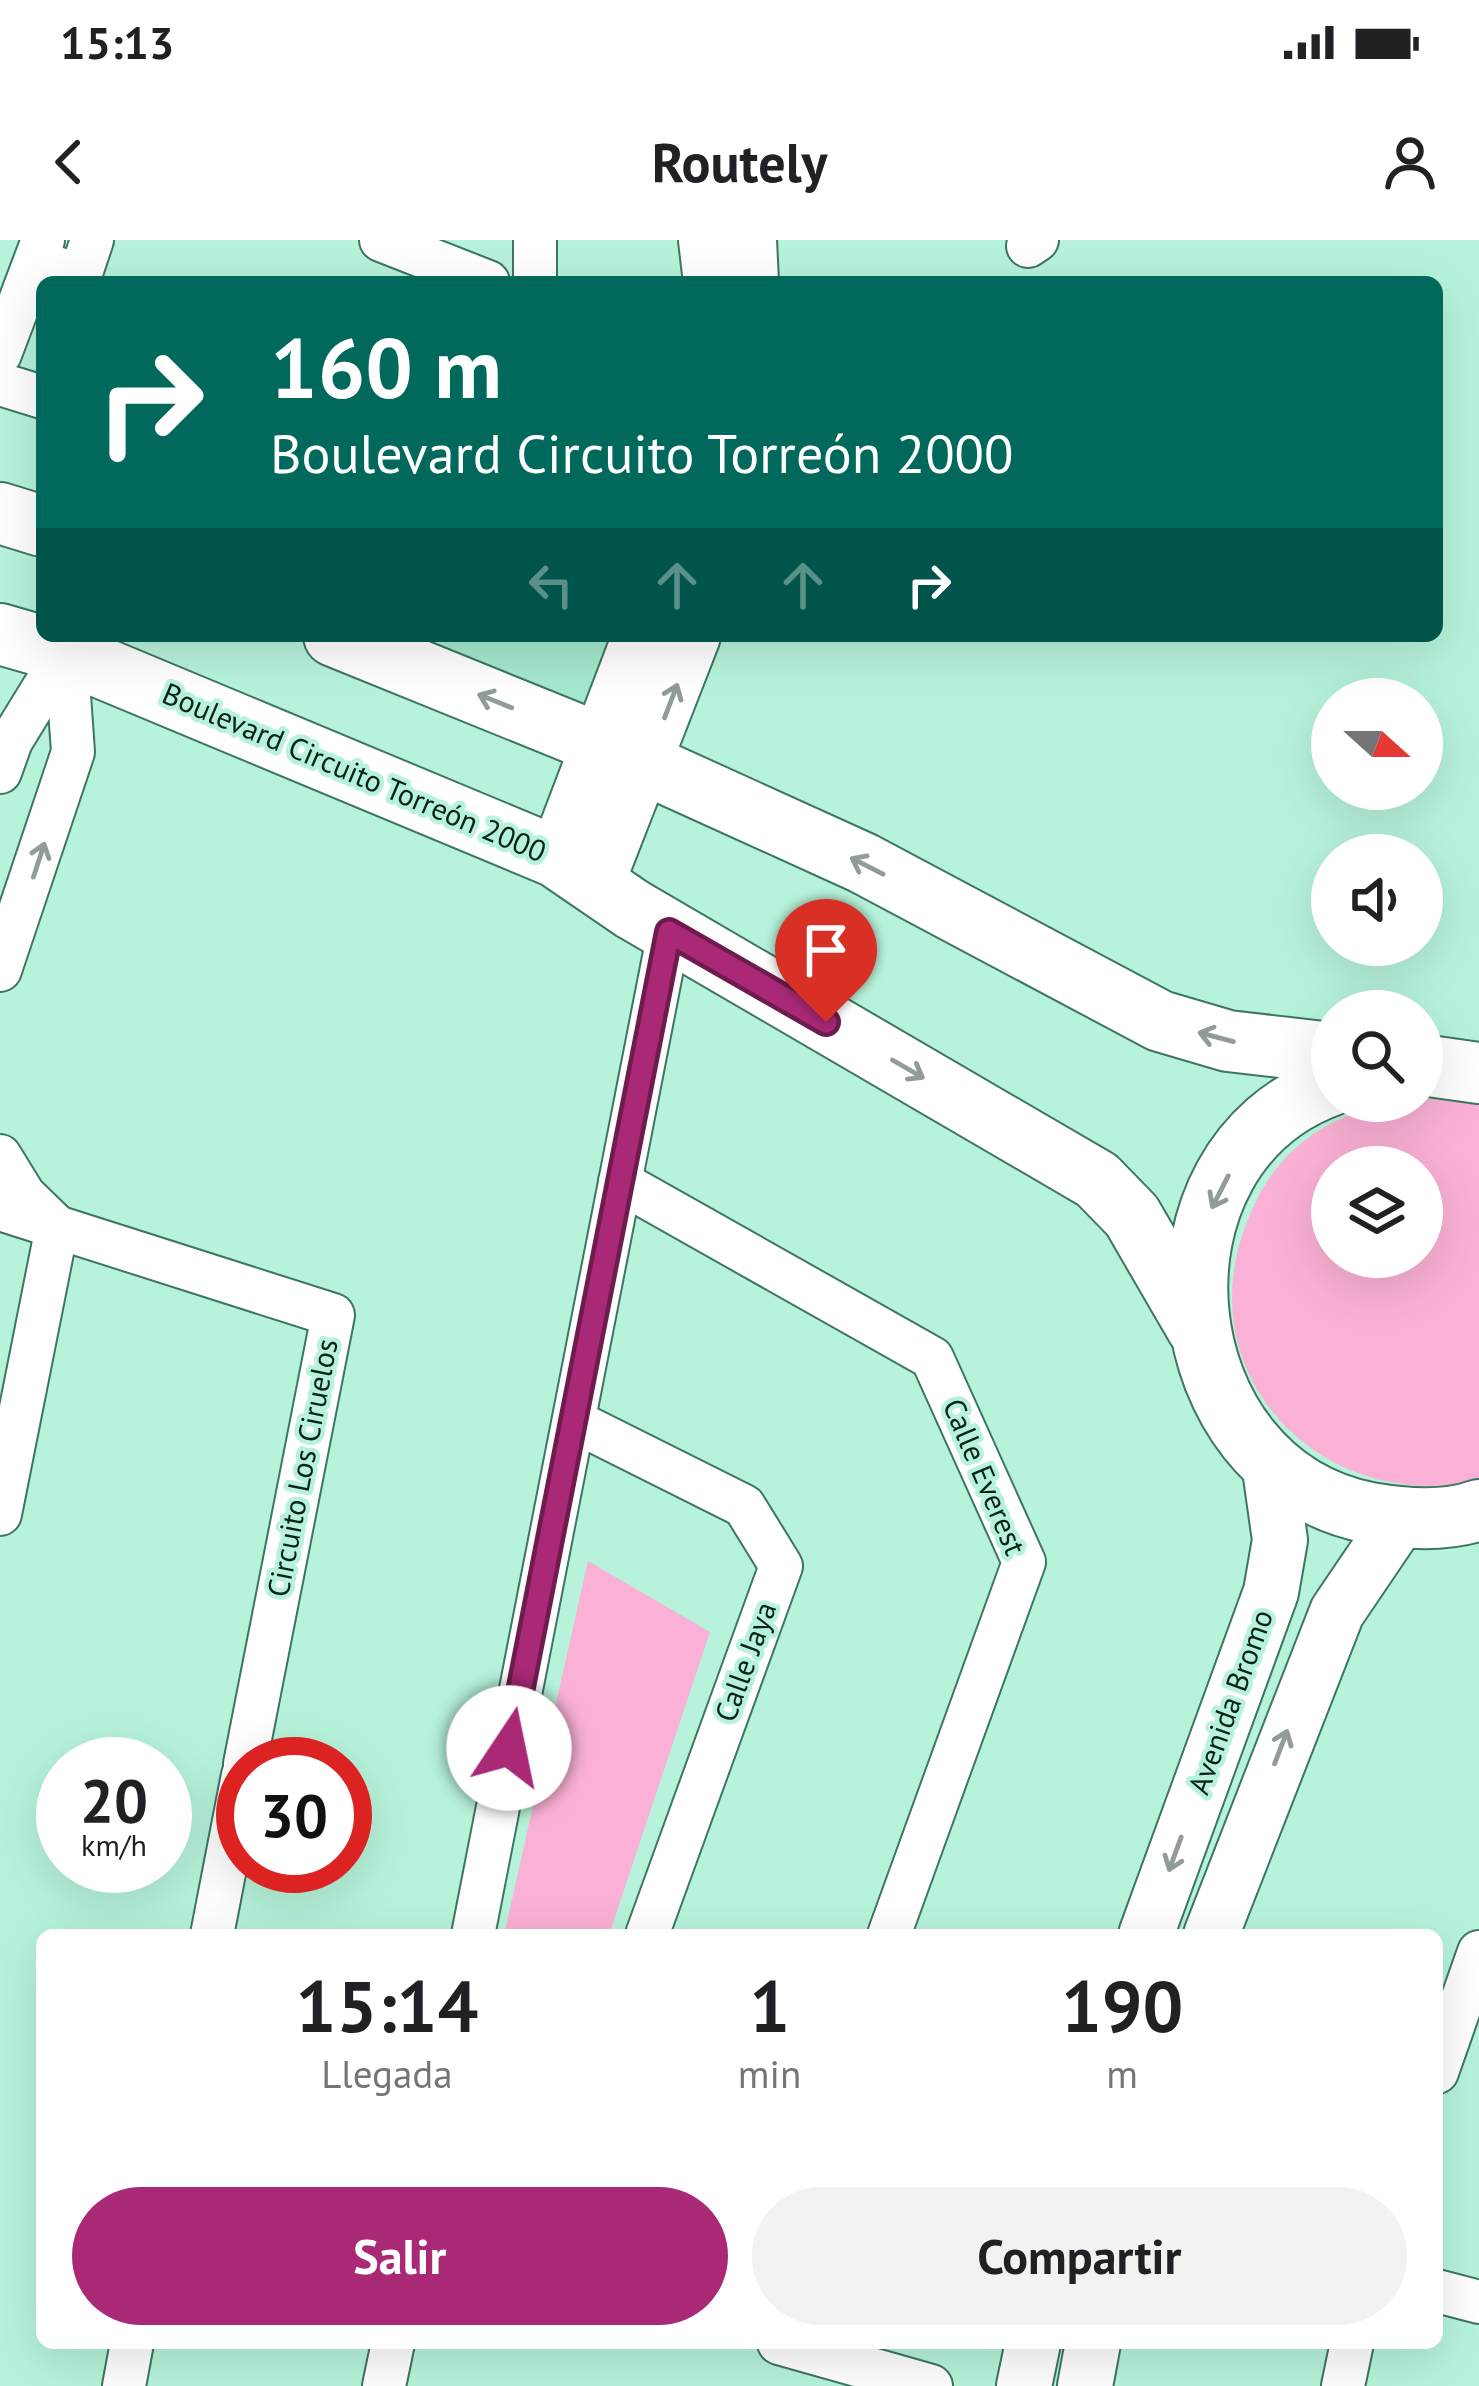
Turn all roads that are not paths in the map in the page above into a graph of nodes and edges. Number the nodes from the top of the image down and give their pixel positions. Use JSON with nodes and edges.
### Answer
{"nodes":[{"id":1,"x":381,"y":240,"type":"edge"},
{"id":2,"x":535,"y":240,"type":"edge"},
{"id":3,"x":706,"y":240,"type":"edge"},
{"id":4,"x":749,"y":240,"type":"edge"},
{"id":5,"x":40,"y":250,"type":"edge"},
{"id":6,"x":84,"y":266,"type":"edge"},
{"id":7,"x":473,"y":276,"type":"edge"},
{"id":8,"x":535,"y":276,"type":"edge"},
{"id":9,"x":710,"y":276,"type":"edge"},
{"id":10,"x":751,"y":276,"type":"edge"},
{"id":11,"x":0,"y":355,"type":"edge"},
{"id":12,"x":0,"y":384,"type":"edge"},
{"id":13,"x":36,"y":395,"type":"edge"},
{"id":14,"x":0,"y":513,"type":"edge"},
{"id":15,"x":36,"y":524,"type":"edge"},
{"id":16,"x":0,"y":634,"type":"edge"},
{"id":17,"x":36,"y":640,"type":"edge"},
{"id":18,"x":349,"y":642,"type":"edge"},
{"id":19,"x":639,"y":642,"type":"edge"},
{"id":20,"x":691,"y":642,"type":"edge"},
{"id":21,"x":69,"y":645,"type":"edge"},
{"id":22,"x":625,"y":755,"type":"junction"},
{"id":23,"x":0,"y":772,"type":"edge"},
{"id":24,"x":576,"y":871,"type":"junction"},
{"id":25,"x":669,"y":932,"type":"junction"},
{"id":26,"x":0,"y":970,"type":"edge"},
{"id":27,"x":1311,"y":1051,"type":"edge"},
{"id":28,"x":1311,"y":1097,"type":"edge"},
{"id":29,"x":0,"y":1156,"type":"edge"},
{"id":30,"x":620,"y":1182,"type":"junction"},
{"id":31,"x":0,"y":1209,"type":"edge"},
{"id":32,"x":57,"y":1227,"type":"junction"},
{"id":33,"x":1197,"y":1328,"type":"junction"},
{"id":34,"x":574,"y":1421,"type":"junction"},
{"id":35,"x":1269,"y":1462,"type":"junction"},
{"id":36,"x":1479,"y":1510,"type":"edge"},
{"id":37,"x":0,"y":1514,"type":"edge"},
{"id":38,"x":1400,"y":1519,"type":"junction"},
{"id":39,"x":250,"y":1737,"type":"edge"},
{"id":40,"x":220,"y":1893,"type":"edge"},
{"id":41,"x":213,"y":1929,"type":"edge"},
{"id":42,"x":473,"y":1929,"type":"edge"},
{"id":43,"x":649,"y":1929,"type":"edge"},
{"id":44,"x":891,"y":1929,"type":"edge"},
{"id":45,"x":1148,"y":1929,"type":"edge"},
{"id":46,"x":1213,"y":1929,"type":"edge"},
{"id":47,"x":1479,"y":1952,"type":"edge"},
{"id":48,"x":1443,"y":2055,"type":"edge"},
{"id":49,"x":1443,"y":2292,"type":"edge"},
{"id":50,"x":1479,"y":2302,"type":"edge"},
{"id":51,"x":131,"y":2349,"type":"edge"},
{"id":52,"x":392,"y":2349,"type":"edge"},
{"id":53,"x":800,"y":2349,"type":"edge"},
{"id":54,"x":1032,"y":2349,"type":"edge"},
{"id":55,"x":1092,"y":2349,"type":"edge"},
{"id":56,"x":1351,"y":2349,"type":"edge"},
{"id":57,"x":124,"y":2386,"type":"edge"},
{"id":58,"x":384,"y":2386,"type":"edge"},
{"id":59,"x":932,"y":2386,"type":"edge"},
{"id":60,"x":1024,"y":2386,"type":"edge"},
{"id":61,"x":1085,"y":2386,"type":"edge"},
{"id":62,"x":1343,"y":2386,"type":"edge"}],
"edges":[{"from":1,"to":7,"type":"street"},
{"from":2,"to":8,"type":"street"},
{"from":3,"to":9,"type":"street"},
{"from":4,"to":10,"type":"street"},
{"from":5,"to":6,"type":"street"},
{"from":5,"to":11,"type":"street"},
{"from":12,"to":13,"type":"street"},
{"from":14,"to":15,"type":"main road"},
{"from":16,"to":17,"type":"main road","name":"Boulevard Circuito Torreón 2000"},
{"from":22,"to":18,"type":"main road","one_way":true},
{"from":19,"to":22,"type":"street"},
{"from":22,"to":20,"type":"street","one_way":true},
{"from":21,"to":23,"type":"street"},
{"from":21,"to":24,"type":"main road","name":"Boulevard Circuito Torreón 2000"},
{"from":26,"to":21,"type":"street","one_way":true},
{"from":22,"to":24,"type":"street"},
{"from":27,"to":22,"type":"main road","one_way":true},
{"from":24,"to":25,"type":"main road","name":"Boulevard Circuito Torreón 2000"},
{"from":25,"to":30,"type":"street"},
{"from":25,"to":33,"type":"main road","name":"Boulevard Circuito Torreón 2000","one_way":true},
{"from":28,"to":33,"type":"main road","one_way":true},
{"from":29,"to":32,"type":"street","name":"Circuito Los Ciruelos"},
{"from":30,"to":34,"type":"street"},
{"from":30,"to":44,"type":"street","name":"Calle Everest"},
{"from":31,"to":32,"type":"street","name":"Circuito Los Ciruelos"},
{"from":32,"to":37,"type":"street"},
{"from":32,"to":39,"type":"street","name":"Circuito Los Ciruelos"},
{"from":33,"to":35,"type":"main road"},
{"from":34,"to":42,"type":"street"},
{"from":34,"to":43,"type":"street","name":"Calle Jaya"},
{"from":35,"to":38,"type":"main road"},
{"from":35,"to":45,"type":"street","name":"Avenida Bromo","one_way":true},
{"from":36,"to":38,"type":"main road"},
{"from":46,"to":38,"type":"street","name":"Avenida Bromo","one_way":true},
{"from":40,"to":41,"type":"street"},
{"from":47,"to":48,"type":"street"},
{"from":49,"to":50,"type":"street"},
{"from":51,"to":57,"type":"street"},
{"from":52,"to":58,"type":"street"},
{"from":53,"to":59,"type":"street"},
{"from":54,"to":60,"type":"street"},
{"from":55,"to":61,"type":"street"},
{"from":56,"to":62,"type":"street"}]}
